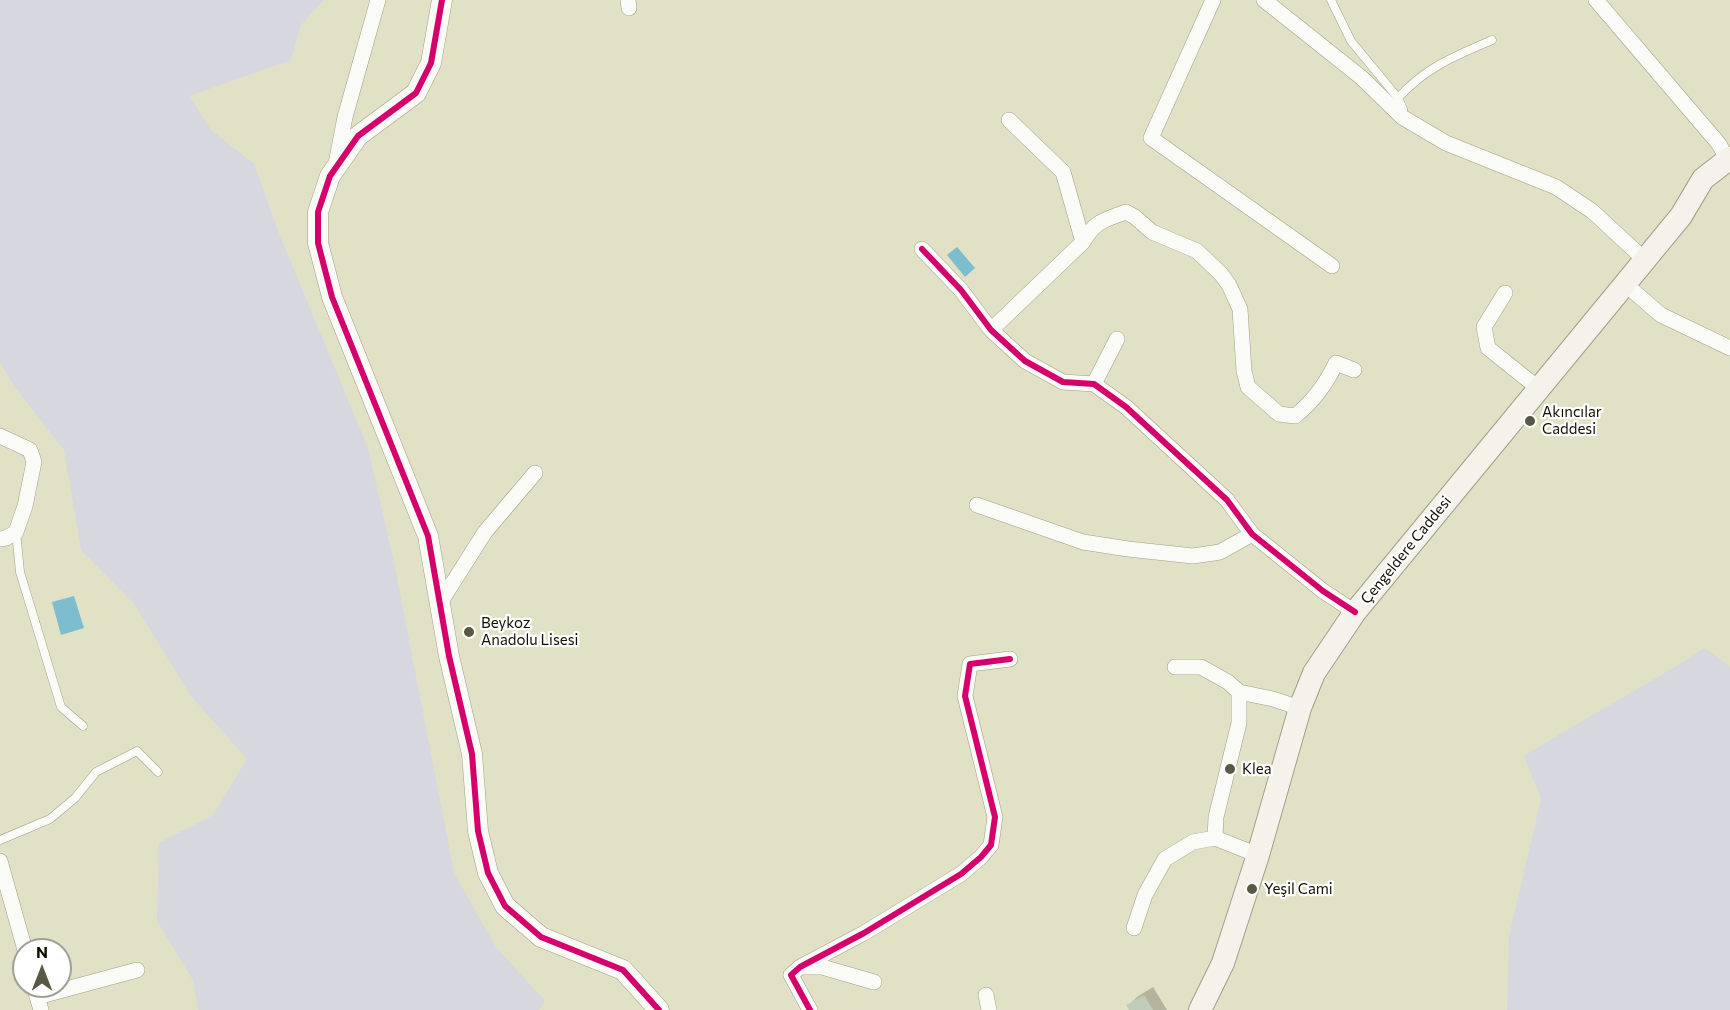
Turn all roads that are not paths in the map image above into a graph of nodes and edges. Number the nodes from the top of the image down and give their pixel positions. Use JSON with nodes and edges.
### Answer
{"nodes":[{"id":1,"x":378,"y":0,"type":"edge"},
{"id":2,"x":442,"y":0,"type":"edge"},
{"id":3,"x":1213,"y":0,"type":"edge"},
{"id":4,"x":1264,"y":0,"type":"edge"},
{"id":5,"x":1331,"y":0,"type":"edge"},
{"id":6,"x":1596,"y":0,"type":"edge"},
{"id":7,"x":1492,"y":40,"type":"dead end"},
{"id":8,"x":1398,"y":98,"type":"junction"},
{"id":9,"x":1402,"y":117,"type":"junction"},
{"id":10,"x":1009,"y":120,"type":"dead end"},
{"id":11,"x":1728,"y":158,"type":"edge"},
{"id":12,"x":335,"y":170,"type":"junction"},
{"id":13,"x":1083,"y":242,"type":"junction"},
{"id":14,"x":922,"y":249,"type":"dead end"},
{"id":15,"x":1645,"y":260,"type":"junction"},
{"id":16,"x":1332,"y":266,"type":"dead end"},
{"id":17,"x":1625,"y":284,"type":"junction"},
{"id":18,"x":1504,"y":292,"type":"dead end"},
{"id":19,"x":991,"y":330,"type":"junction"},
{"id":20,"x":1117,"y":339,"type":"dead end"},
{"id":21,"x":1730,"y":348,"type":"edge"},
{"id":22,"x":1354,"y":370,"type":"dead end"},
{"id":23,"x":1094,"y":384,"type":"junction"},
{"id":24,"x":1538,"y":388,"type":"junction"},
{"id":25,"x":0,"y":437,"type":"edge"},
{"id":26,"x":535,"y":473,"type":"dead end"},
{"id":27,"x":977,"y":505,"type":"dead end"},
{"id":28,"x":16,"y":532,"type":"junction"},
{"id":29,"x":1252,"y":534,"type":"junction"},
{"id":30,"x":0,"y":539,"type":"edge"},
{"id":31,"x":440,"y":603,"type":"junction"},
{"id":32,"x":1355,"y":612,"type":"junction"},
{"id":33,"x":1010,"y":659,"type":"dead end"},
{"id":34,"x":1175,"y":667,"type":"dead end"},
{"id":35,"x":1239,"y":692,"type":"junction"},
{"id":36,"x":1299,"y":708,"type":"junction"},
{"id":37,"x":83,"y":726,"type":"dead end"},
{"id":38,"x":158,"y":772,"type":"dead end"},
{"id":39,"x":1215,"y":838,"type":"junction"},
{"id":40,"x":0,"y":840,"type":"edge"},
{"id":41,"x":1258,"y":855,"type":"junction"},
{"id":42,"x":0,"y":861,"type":"edge"},
{"id":43,"x":5,"y":901,"type":"edge"},
{"id":44,"x":1134,"y":928,"type":"dead end"},
{"id":45,"x":20,"y":938,"type":"edge"},
{"id":46,"x":800,"y":967,"type":"junction"},
{"id":47,"x":137,"y":970,"type":"dead end"},
{"id":48,"x":874,"y":982,"type":"dead end"},
{"id":49,"x":72,"y":988,"type":"edge"},
{"id":50,"x":659,"y":1010,"type":"edge"},
{"id":51,"x":810,"y":1010,"type":"edge"},
{"id":52,"x":1200,"y":1010,"type":"edge"}],
"edges":[{"from":1,"to":12,"type":"street"},
{"from":2,"to":12,"type":"street"},
{"from":3,"to":16,"type":"street"},
{"from":4,"to":9,"type":"street"},
{"from":5,"to":8,"type":"lane"},
{"from":6,"to":11,"type":"street"},
{"from":7,"to":8,"type":"lane"},
{"from":8,"to":9,"type":"lane"},
{"from":9,"to":15,"type":"street"},
{"from":10,"to":13,"type":"street"},
{"from":11,"to":15,"type":"main road","name":"Çengeldere Caddesi"},
{"from":12,"to":31,"type":"street"},
{"from":13,"to":19,"type":"street"},
{"from":13,"to":22,"type":"street"},
{"from":14,"to":19,"type":"street"},
{"from":15,"to":17,"type":"main road","name":"Çengeldere Caddesi"},
{"from":17,"to":21,"type":"street"},
{"from":17,"to":24,"type":"main road","name":"Çengeldere Caddesi"},
{"from":18,"to":24,"type":"street"},
{"from":19,"to":23,"type":"street"},
{"from":20,"to":23,"type":"street"},
{"from":23,"to":29,"type":"street"},
{"from":24,"to":32,"type":"main road","name":"Çengeldere Caddesi"},
{"from":25,"to":28,"type":"street"},
{"from":26,"to":31,"type":"street"},
{"from":27,"to":29,"type":"street"},
{"from":28,"to":30,"type":"street"},
{"from":28,"to":37,"type":"lane"},
{"from":29,"to":32,"type":"street"},
{"from":31,"to":50,"type":"street"},
{"from":32,"to":36,"type":"main road","name":"Çengeldere Caddesi"},
{"from":33,"to":46,"type":"street"},
{"from":34,"to":35,"type":"street"},
{"from":35,"to":36,"type":"street"},
{"from":35,"to":39,"type":"street"},
{"from":36,"to":41,"type":"main road","name":"Çengeldere Caddesi"},
{"from":38,"to":40,"type":"lane"},
{"from":39,"to":41,"type":"street"},
{"from":39,"to":44,"type":"street"},
{"from":41,"to":52,"type":"main road","name":"Çengeldere Caddesi"},
{"from":42,"to":43,"type":"street"},
{"from":43,"to":45,"type":"street"},
{"from":46,"to":48,"type":"street"},
{"from":46,"to":51,"type":"street"},
{"from":47,"to":49,"type":"street"}]}
